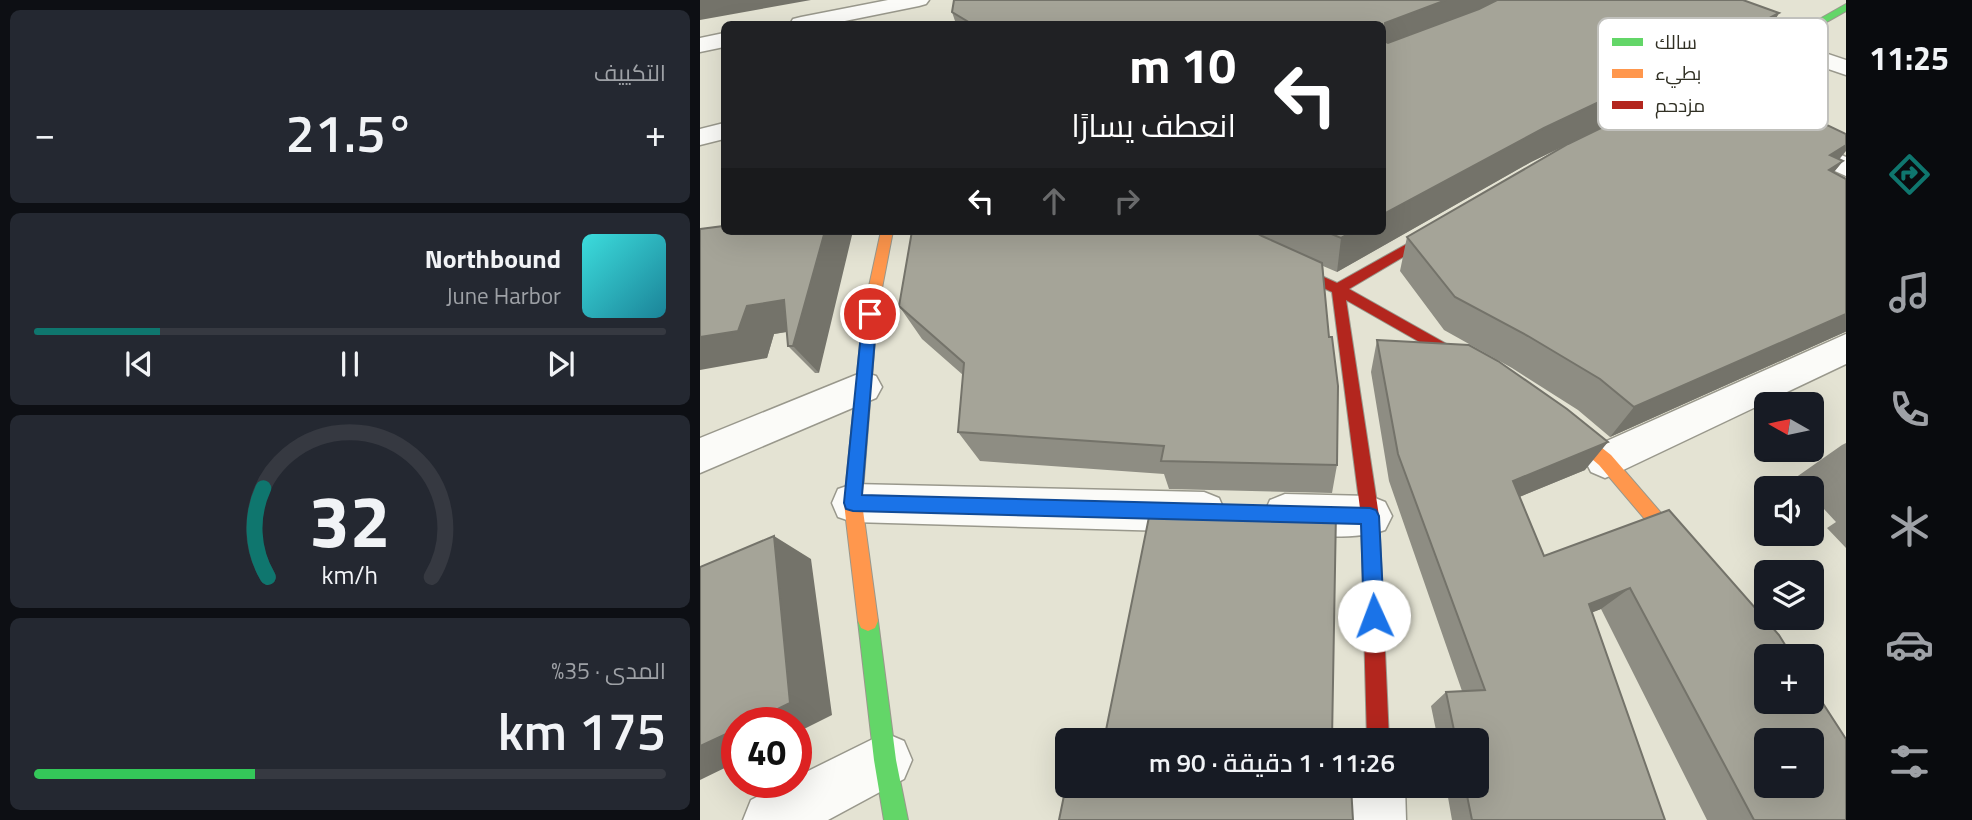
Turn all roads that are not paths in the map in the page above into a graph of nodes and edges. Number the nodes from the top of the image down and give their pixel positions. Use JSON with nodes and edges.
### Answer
{"nodes":[{"id":1,"x":836,"y":0,"type":"edge"},
{"id":2,"x":919,"y":0,"type":"edge"},
{"id":3,"x":1846,"y":7,"type":"edge"},
{"id":4,"x":1827,"y":18,"type":"edge"},
{"id":5,"x":864,"y":19,"type":"edge"},
{"id":6,"x":839,"y":21,"type":"edge"},
{"id":7,"x":721,"y":41,"type":"edge"},
{"id":8,"x":700,"y":45,"type":"edge"},
{"id":9,"x":1828,"y":62,"type":"edge"},
{"id":10,"x":1846,"y":68,"type":"edge"},
{"id":11,"x":1772,"y":131,"type":"edge"},
{"id":12,"x":721,"y":132,"type":"edge"},
{"id":13,"x":700,"y":137,"type":"edge"},
{"id":14,"x":1846,"y":137,"type":"edge"},
{"id":15,"x":1821,"y":156,"type":"junction"},
{"id":16,"x":1846,"y":168,"type":"edge"},
{"id":17,"x":1458,"y":219,"type":"edge"},
{"id":18,"x":886,"y":235,"type":"edge"},
{"id":19,"x":1233,"y":235,"type":"edge"},
{"id":20,"x":1338,"y":289,"type":"junction"},
{"id":21,"x":1846,"y":348,"type":"edge"},
{"id":22,"x":1498,"y":380,"type":"edge"},
{"id":23,"x":863,"y":387,"type":"junction"},
{"id":24,"x":1541,"y":409,"type":"edge"},
{"id":25,"x":700,"y":456,"type":"edge"},
{"id":26,"x":1605,"y":460,"type":"junction"},
{"id":27,"x":853,"y":503,"type":"junction"},
{"id":28,"x":1370,"y":516,"type":"junction"},
{"id":29,"x":1703,"y":574,"type":"edge"},
{"id":30,"x":1378,"y":728,"type":"edge"},
{"id":31,"x":885,"y":760,"type":"junction"},
{"id":32,"x":1378,"y":798,"type":"edge"},
{"id":33,"x":771,"y":820,"type":"edge"},
{"id":34,"x":896,"y":820,"type":"edge"},
{"id":35,"x":1378,"y":820,"type":"edge"}],
"edges":[{"from":1,"to":5,"type":"street"},
{"from":2,"to":5,"type":"street"},
{"from":3,"to":4,"type":"street"},
{"from":5,"to":6,"type":"street"},
{"from":7,"to":8,"type":"street"},
{"from":9,"to":10,"type":"street"},
{"from":11,"to":15,"type":"street"},
{"from":12,"to":13,"type":"street"},
{"from":14,"to":15,"type":"street"},
{"from":15,"to":16,"type":"street"},
{"from":17,"to":20,"type":"street"},
{"from":18,"to":23,"type":"street"},
{"from":19,"to":20,"type":"street"},
{"from":20,"to":22,"type":"street"},
{"from":20,"to":28,"type":"street"},
{"from":21,"to":26,"type":"street"},
{"from":23,"to":25,"type":"street"},
{"from":23,"to":27,"type":"street"},
{"from":24,"to":26,"type":"street"},
{"from":26,"to":29,"type":"street"},
{"from":27,"to":28,"type":"street"},
{"from":27,"to":31,"type":"street"},
{"from":28,"to":30,"type":"street"},
{"from":31,"to":33,"type":"street"},
{"from":31,"to":34,"type":"street"},
{"from":32,"to":35,"type":"street"}]}
